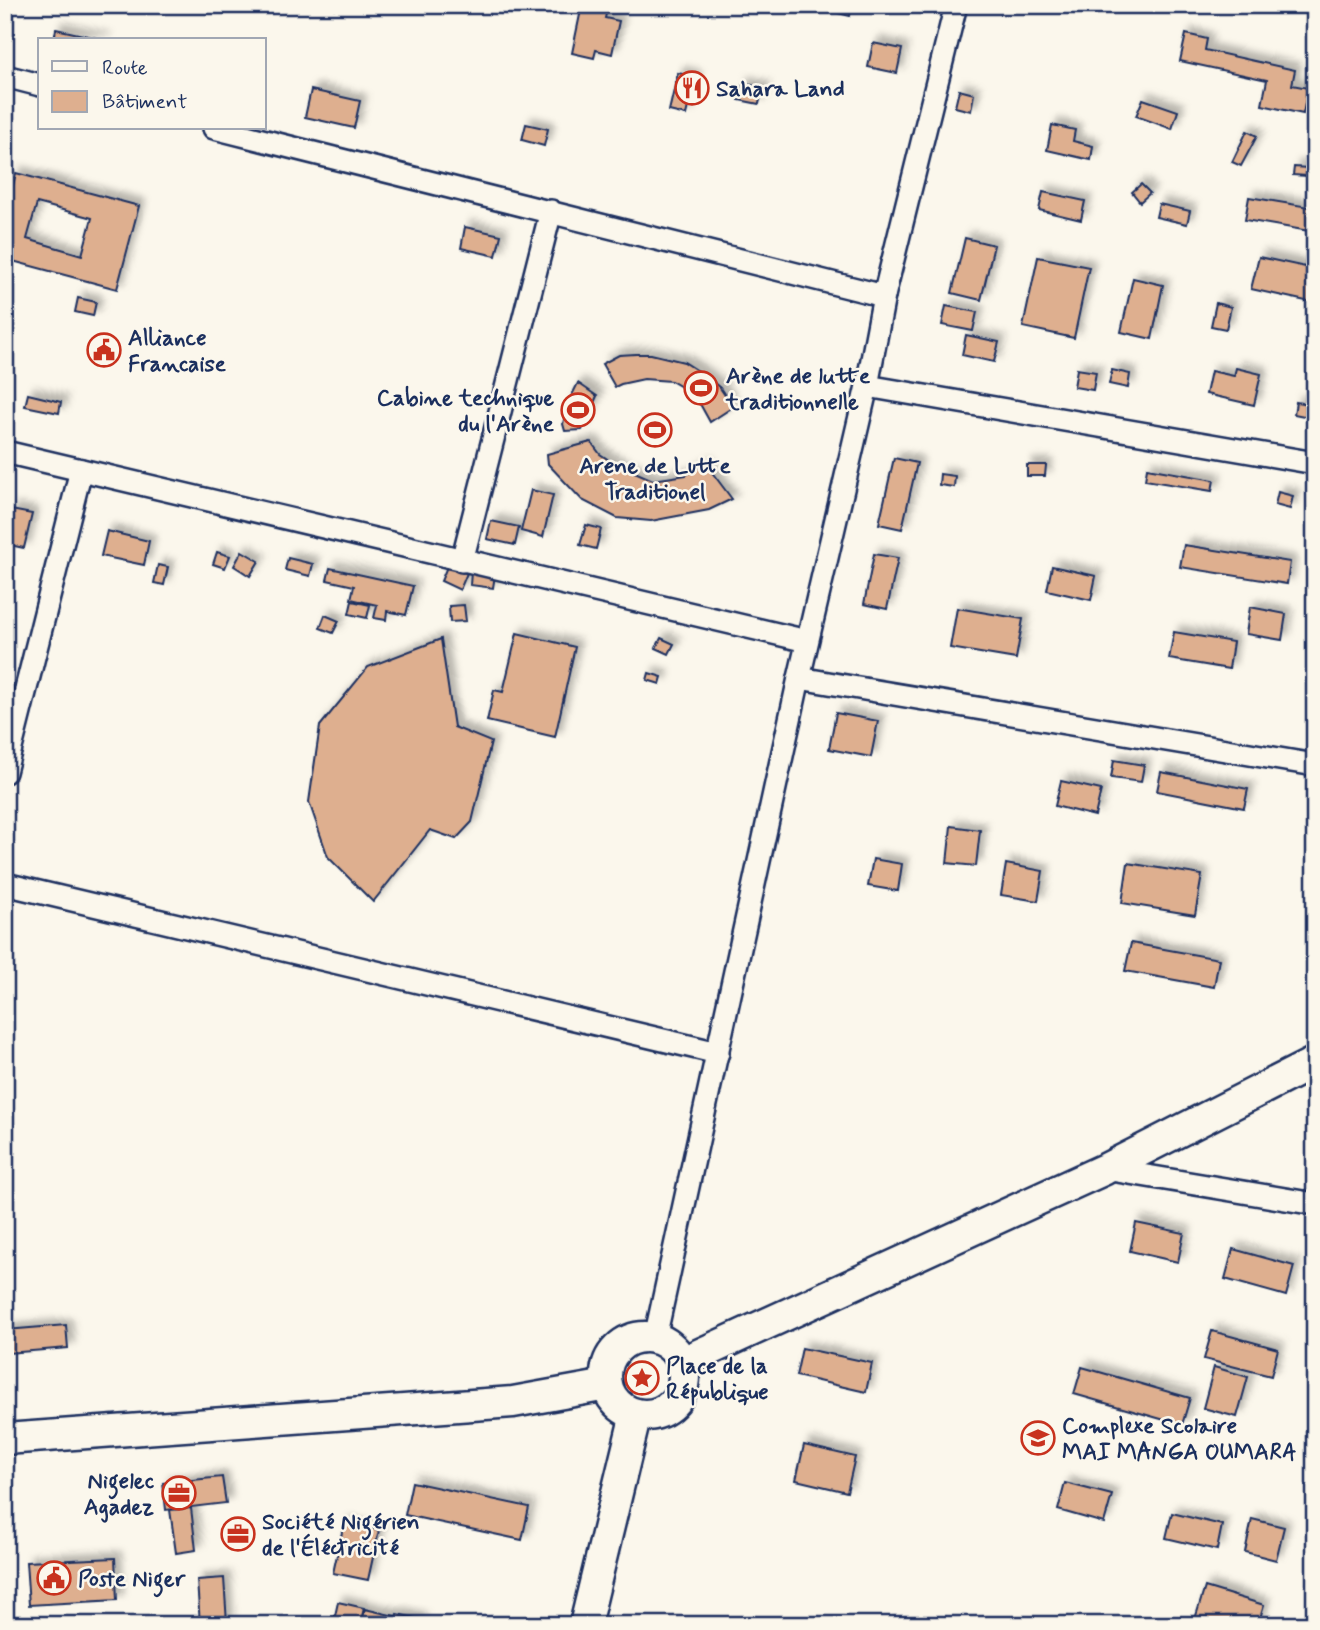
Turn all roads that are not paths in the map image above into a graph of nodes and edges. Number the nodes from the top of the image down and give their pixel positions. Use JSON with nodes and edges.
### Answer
{"nodes":[{"id":1,"x":956,"y":5,"type":"edge"},
{"id":2,"x":5,"y":76,"type":"edge"},
{"id":3,"x":38,"y":84,"type":"edge"},
{"id":4,"x":222,"y":130,"type":"edge"},
{"id":5,"x":551,"y":212,"type":"junction"},
{"id":6,"x":884,"y":296,"type":"junction"},
{"id":7,"x":867,"y":386,"type":"junction"},
{"id":8,"x":5,"y":452,"type":"edge"},
{"id":9,"x":1315,"y":463,"type":"edge"},
{"id":10,"x":81,"y":470,"type":"junction"},
{"id":11,"x":462,"y":561,"type":"junction"},
{"id":12,"x":807,"y":641,"type":"junction"},
{"id":13,"x":799,"y":678,"type":"junction"},
{"id":14,"x":1315,"y":765,"type":"edge"},
{"id":15,"x":5,"y":772,"type":"edge"},
{"id":16,"x":5,"y":884,"type":"edge"},
{"id":17,"x":718,"y":1053,"type":"junction"},
{"id":18,"x":1315,"y":1062,"type":"edge"},
{"id":19,"x":1105,"y":1169,"type":"junction"},
{"id":20,"x":1315,"y":1204,"type":"edge"},
{"id":21,"x":655,"y":1338,"type":"junction"},
{"id":22,"x":683,"y":1362,"type":"junction"},
{"id":23,"x":607,"y":1385,"type":"junction"},
{"id":24,"x":636,"y":1414,"type":"junction"},
{"id":25,"x":5,"y":1438,"type":"edge"},
{"id":26,"x":585,"y":1625,"type":"edge"}],
"edges":[{"from":1,"to":6,"type":"street"},
{"from":2,"to":3,"type":"street"},
{"from":4,"to":5,"type":"street"},
{"from":5,"to":6,"type":"street"},
{"from":5,"to":11,"type":"street"},
{"from":6,"to":7,"type":"street"},
{"from":7,"to":9,"type":"street"},
{"from":7,"to":12,"type":"street"},
{"from":8,"to":10,"type":"street"},
{"from":10,"to":11,"type":"street"},
{"from":10,"to":15,"type":"street"},
{"from":11,"to":12,"type":"street"},
{"from":12,"to":13,"type":"street"},
{"from":13,"to":14,"type":"street"},
{"from":13,"to":17,"type":"street"},
{"from":16,"to":17,"type":"street"},
{"from":17,"to":21,"type":"street"},
{"from":18,"to":19,"type":"main road"},
{"from":19,"to":20,"type":"street"},
{"from":19,"to":22,"type":"main road"},
{"from":21,"to":22,"type":"main road"},
{"from":21,"to":23,"type":"main road"},
{"from":22,"to":24,"type":"main road"},
{"from":23,"to":24,"type":"main road"},
{"from":23,"to":25,"type":"main road"},
{"from":24,"to":26,"type":"main road"}]}
